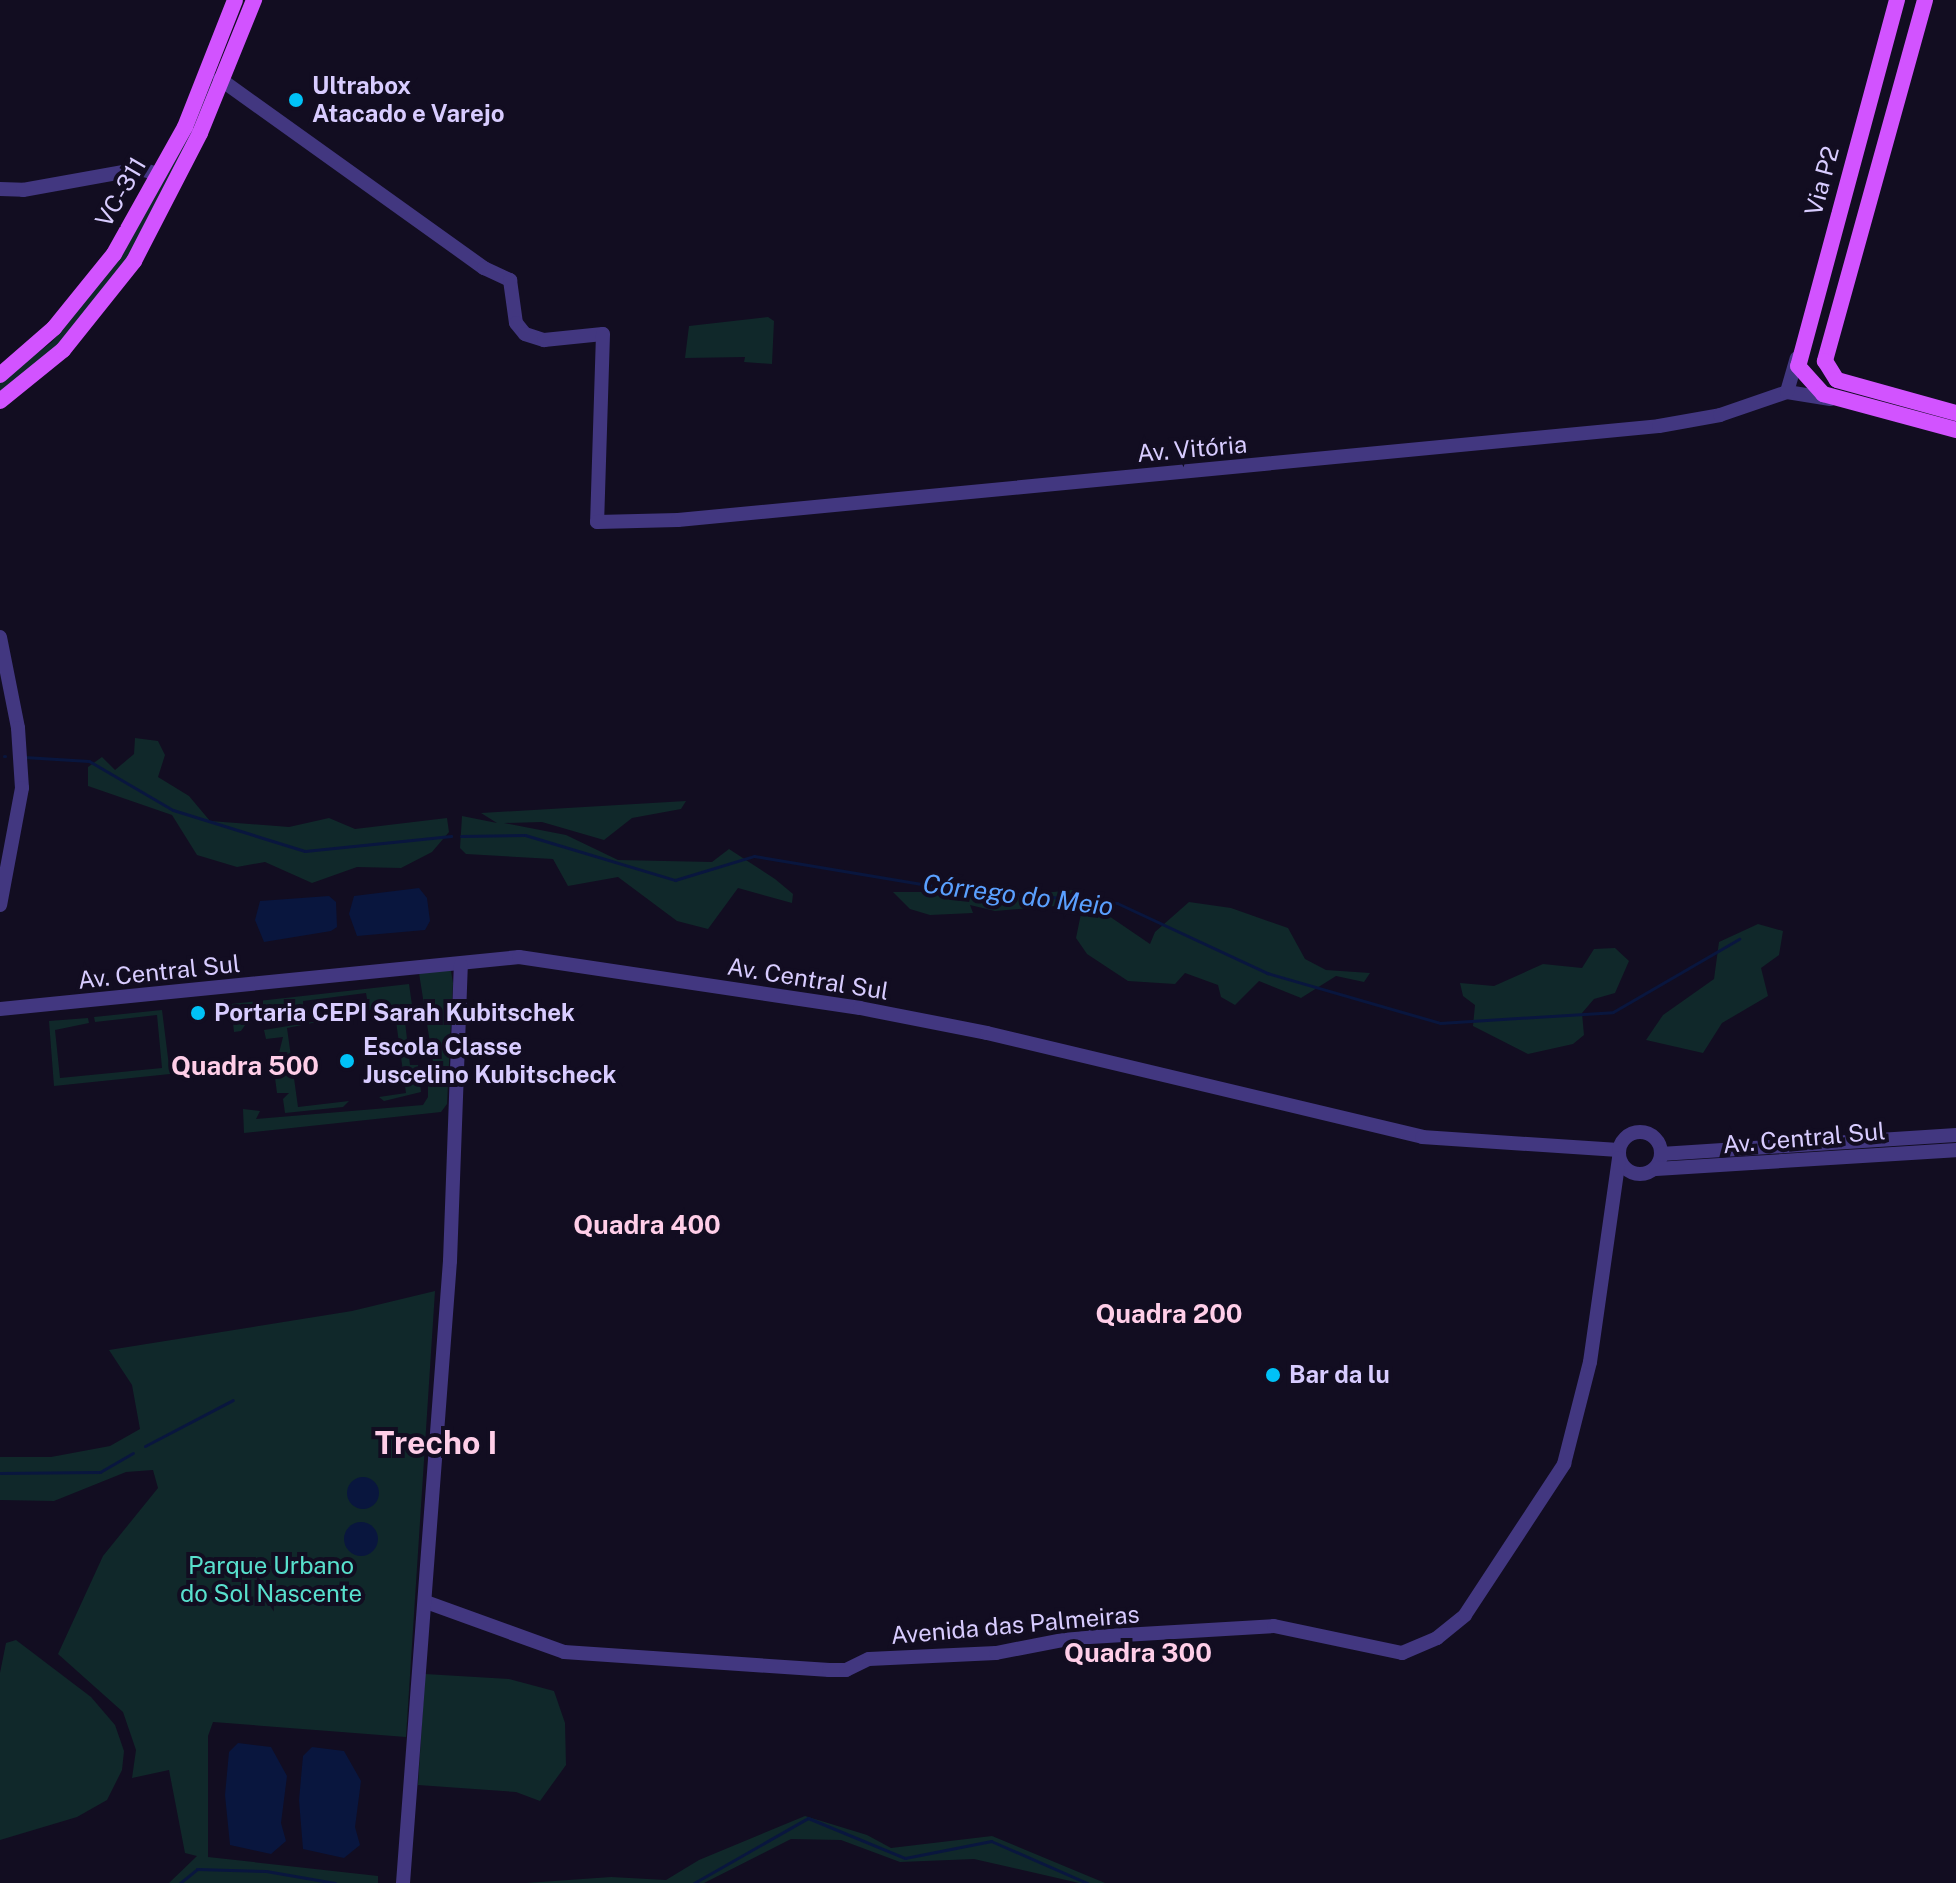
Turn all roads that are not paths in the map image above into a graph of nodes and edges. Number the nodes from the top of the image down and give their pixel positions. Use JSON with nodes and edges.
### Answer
{"nodes":[{"id":1,"x":235,"y":0,"type":"edge"},
{"id":2,"x":254,"y":0,"type":"edge"},
{"id":3,"x":1925,"y":0,"type":"edge"},
{"id":4,"x":1895,"y":7,"type":"edge"},
{"id":5,"x":1919,"y":22,"type":"junction"},
{"id":6,"x":232,"y":30,"type":"junction"},
{"id":7,"x":211,"y":53,"type":"junction"},
{"id":8,"x":224,"y":72,"type":"junction"},
{"id":9,"x":159,"y":174,"type":"junction"},
{"id":10,"x":0,"y":189,"type":"edge"},
{"id":11,"x":1799,"y":366,"type":"junction"},
{"id":12,"x":0,"y":375,"type":"edge"},
{"id":13,"x":1787,"y":392,"type":"junction"},
{"id":14,"x":1841,"y":400,"type":"junction"},
{"id":15,"x":0,"y":401,"type":"edge"},
{"id":16,"x":1956,"y":413,"type":"edge"},
{"id":17,"x":1956,"y":430,"type":"edge"},
{"id":18,"x":0,"y":637,"type":"edge"},
{"id":19,"x":0,"y":905,"type":"edge"},
{"id":20,"x":461,"y":965,"type":"junction"},
{"id":21,"x":0,"y":1009,"type":"edge"},
{"id":22,"x":1956,"y":1135,"type":"edge"},
{"id":23,"x":1956,"y":1150,"type":"edge"},
{"id":24,"x":1661,"y":1154,"type":"junction"},
{"id":25,"x":1621,"y":1159,"type":"junction"},
{"id":26,"x":1656,"y":1169,"type":"junction"},
{"id":27,"x":426,"y":1602,"type":"junction"},
{"id":28,"x":403,"y":1883,"type":"edge"}],
"edges":[{"from":1,"to":6,"type":"main road","name":"VC-311"},
{"from":2,"to":6,"type":"main road","name":"VC-311"},
{"from":3,"to":5,"type":"main road","name":"Via P2"},
{"from":4,"to":5,"type":"main road"},
{"from":4,"to":11,"type":"main road","name":"Via P2"},
{"from":5,"to":16,"type":"main road","name":"Via P2"},
{"from":6,"to":7,"type":"main road","name":"VC-311"},
{"from":6,"to":8,"type":"main road","name":"VC-311"},
{"from":7,"to":8,"type":"main road"},
{"from":7,"to":9,"type":"main road","name":"VC-311"},
{"from":8,"to":13,"type":"street","name":"Av. Vitória"},
{"from":8,"to":15,"type":"main road","name":"VC-311"},
{"from":9,"to":10,"type":"street"},
{"from":9,"to":12,"type":"main road","name":"VC-311"},
{"from":11,"to":13,"type":"street"},
{"from":11,"to":14,"type":"main road"},
{"from":13,"to":14,"type":"street"},
{"from":14,"to":17,"type":"main road"},
{"from":18,"to":19,"type":"street"},
{"from":20,"to":21,"type":"street","name":"Av. Central Sul"},
{"from":20,"to":25,"type":"street","name":"Av. Central Sul"},
{"from":20,"to":27,"type":"street"},
{"from":22,"to":24,"type":"street","name":"Av. Central Sul"},
{"from":23,"to":26,"type":"street","name":"Av. Central Sul"},
{"from":24,"to":25,"type":"street","name":"Av. Central Sul"},
{"from":24,"to":26,"type":"street"},
{"from":25,"to":26,"type":"street","name":"Av. Central Sul"},
{"from":25,"to":27,"type":"street","name":"Avenida das Palmeiras"},
{"from":27,"to":28,"type":"street"}]}
